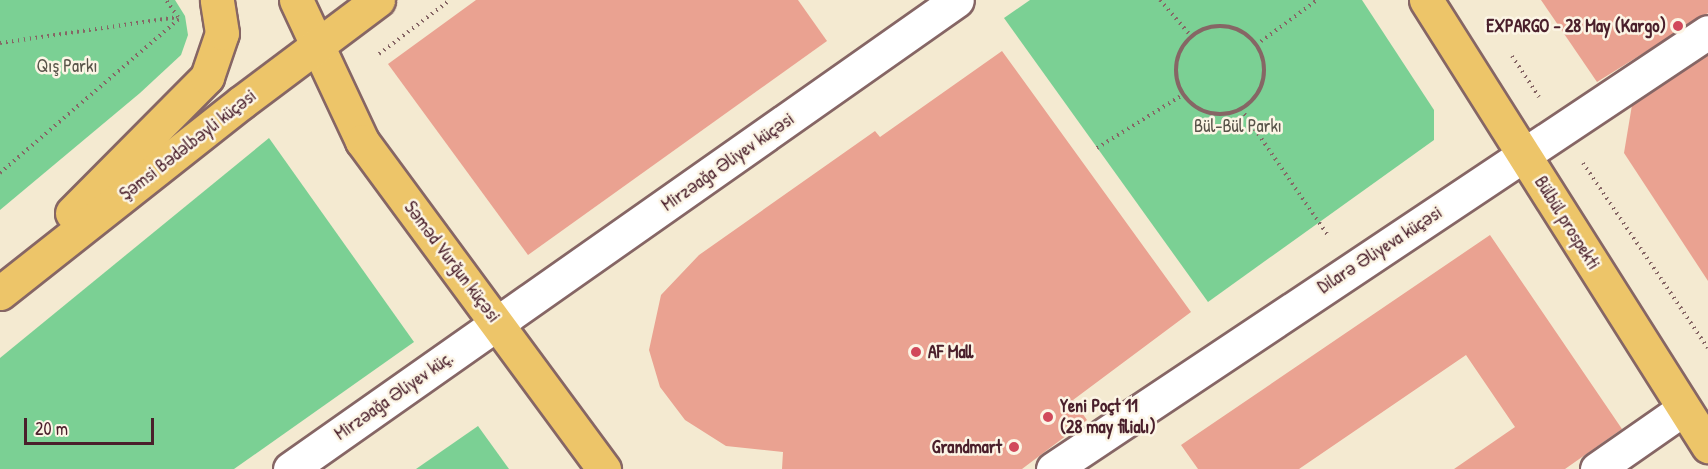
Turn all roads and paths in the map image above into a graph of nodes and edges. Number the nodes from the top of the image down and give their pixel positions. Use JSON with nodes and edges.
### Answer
{"nodes":[{"id":1,"x":166,"y":0,"type":"edge"},
{"id":2,"x":217,"y":0,"type":"edge"},
{"id":3,"x":296,"y":0,"type":"edge"},
{"id":4,"x":344,"y":0,"type":"edge"},
{"id":5,"x":378,"y":0,"type":"edge"},
{"id":6,"x":450,"y":0,"type":"edge"},
{"id":7,"x":957,"y":0,"type":"edge"},
{"id":8,"x":1160,"y":0,"type":"edge"},
{"id":9,"x":1317,"y":0,"type":"edge"},
{"id":10,"x":1426,"y":0,"type":"edge"},
{"id":11,"x":178,"y":17,"type":"junction"},
{"id":12,"x":183,"y":24,"type":"dead end"},
{"id":13,"x":1708,"y":32,"type":"edge"},
{"id":14,"x":1191,"y":36,"type":"junction"},
{"id":15,"x":0,"y":43,"type":"edge"},
{"id":16,"x":318,"y":44,"type":"junction"},
{"id":17,"x":1256,"y":45,"type":"junction"},
{"id":18,"x":379,"y":54,"type":"dead end"},
{"id":19,"x":1184,"y":94,"type":"junction"},
{"id":20,"x":1241,"y":109,"type":"junction"},
{"id":21,"x":1097,"y":148,"type":"dead end"},
{"id":22,"x":1524,"y":155,"type":"junction"},
{"id":23,"x":1580,"y":158,"type":"dead end"},
{"id":24,"x":0,"y":173,"type":"edge"},
{"id":25,"x":1351,"y":269,"type":"junction"},
{"id":26,"x":0,"y":283,"type":"edge"},
{"id":27,"x":0,"y":293,"type":"edge"},
{"id":28,"x":498,"y":323,"type":"junction"},
{"id":29,"x":1708,"y":348,"type":"edge"},
{"id":30,"x":1683,"y":409,"type":"junction"},
{"id":31,"x":1708,"y":446,"type":"edge"},
{"id":32,"x":290,"y":469,"type":"edge"},
{"id":33,"x":604,"y":469,"type":"edge"},
{"id":34,"x":1053,"y":469,"type":"edge"},
{"id":35,"x":1597,"y":469,"type":"edge"}],
"edges":[{"from":1,"to":11,"type":"path"},
{"from":2,"to":26,"type":"main road"},
{"from":3,"to":16,"type":"main road","name":"Səməd Vurğun küçəsi"},
{"from":4,"to":16,"type":"main road"},
{"from":5,"to":16,"type":"main road","name":"Şəmsi Bədəlbəyli küçəsi"},
{"from":6,"to":18,"type":"path"},
{"from":7,"to":28,"type":"street","name":"Mirzəağa Əliyev küçəsi"},
{"from":8,"to":14,"type":"path"},
{"from":9,"to":17,"type":"path"},
{"from":10,"to":22,"type":"main road","name":"Bülbül prospekti"},
{"from":11,"to":12,"type":"path"},
{"from":11,"to":15,"type":"path"},
{"from":11,"to":24,"type":"path"},
{"from":13,"to":22,"type":"street","name":"Dilarə Əliyeva küçəsi"},
{"from":14,"to":17,"type":"path"},
{"from":14,"to":19,"type":"path"},
{"from":16,"to":27,"type":"main road","name":"Şəmsi Bədəlbəyli küçəsi"},
{"from":16,"to":28,"type":"main road","name":"Səməd Vurğun küçəsi"},
{"from":17,"to":20,"type":"path"},
{"from":19,"to":20,"type":"path"},
{"from":19,"to":21,"type":"path"},
{"from":20,"to":25,"type":"path"},
{"from":22,"to":25,"type":"street","name":"Dilarə Əliyeva küçəsi"},
{"from":22,"to":30,"type":"main road","name":"Bülbül prospekti"},
{"from":23,"to":29,"type":"path"},
{"from":25,"to":34,"type":"street","name":"Dilarə Əliyeva küçəsi"},
{"from":28,"to":32,"type":"street","name":"Mirzəağa Əliyev küç."},
{"from":28,"to":33,"type":"main road","name":"Səməd Vurğun küçəsi"},
{"from":30,"to":31,"type":"main road","name":"Bülbül prospekti"},
{"from":30,"to":35,"type":"street"}]}
